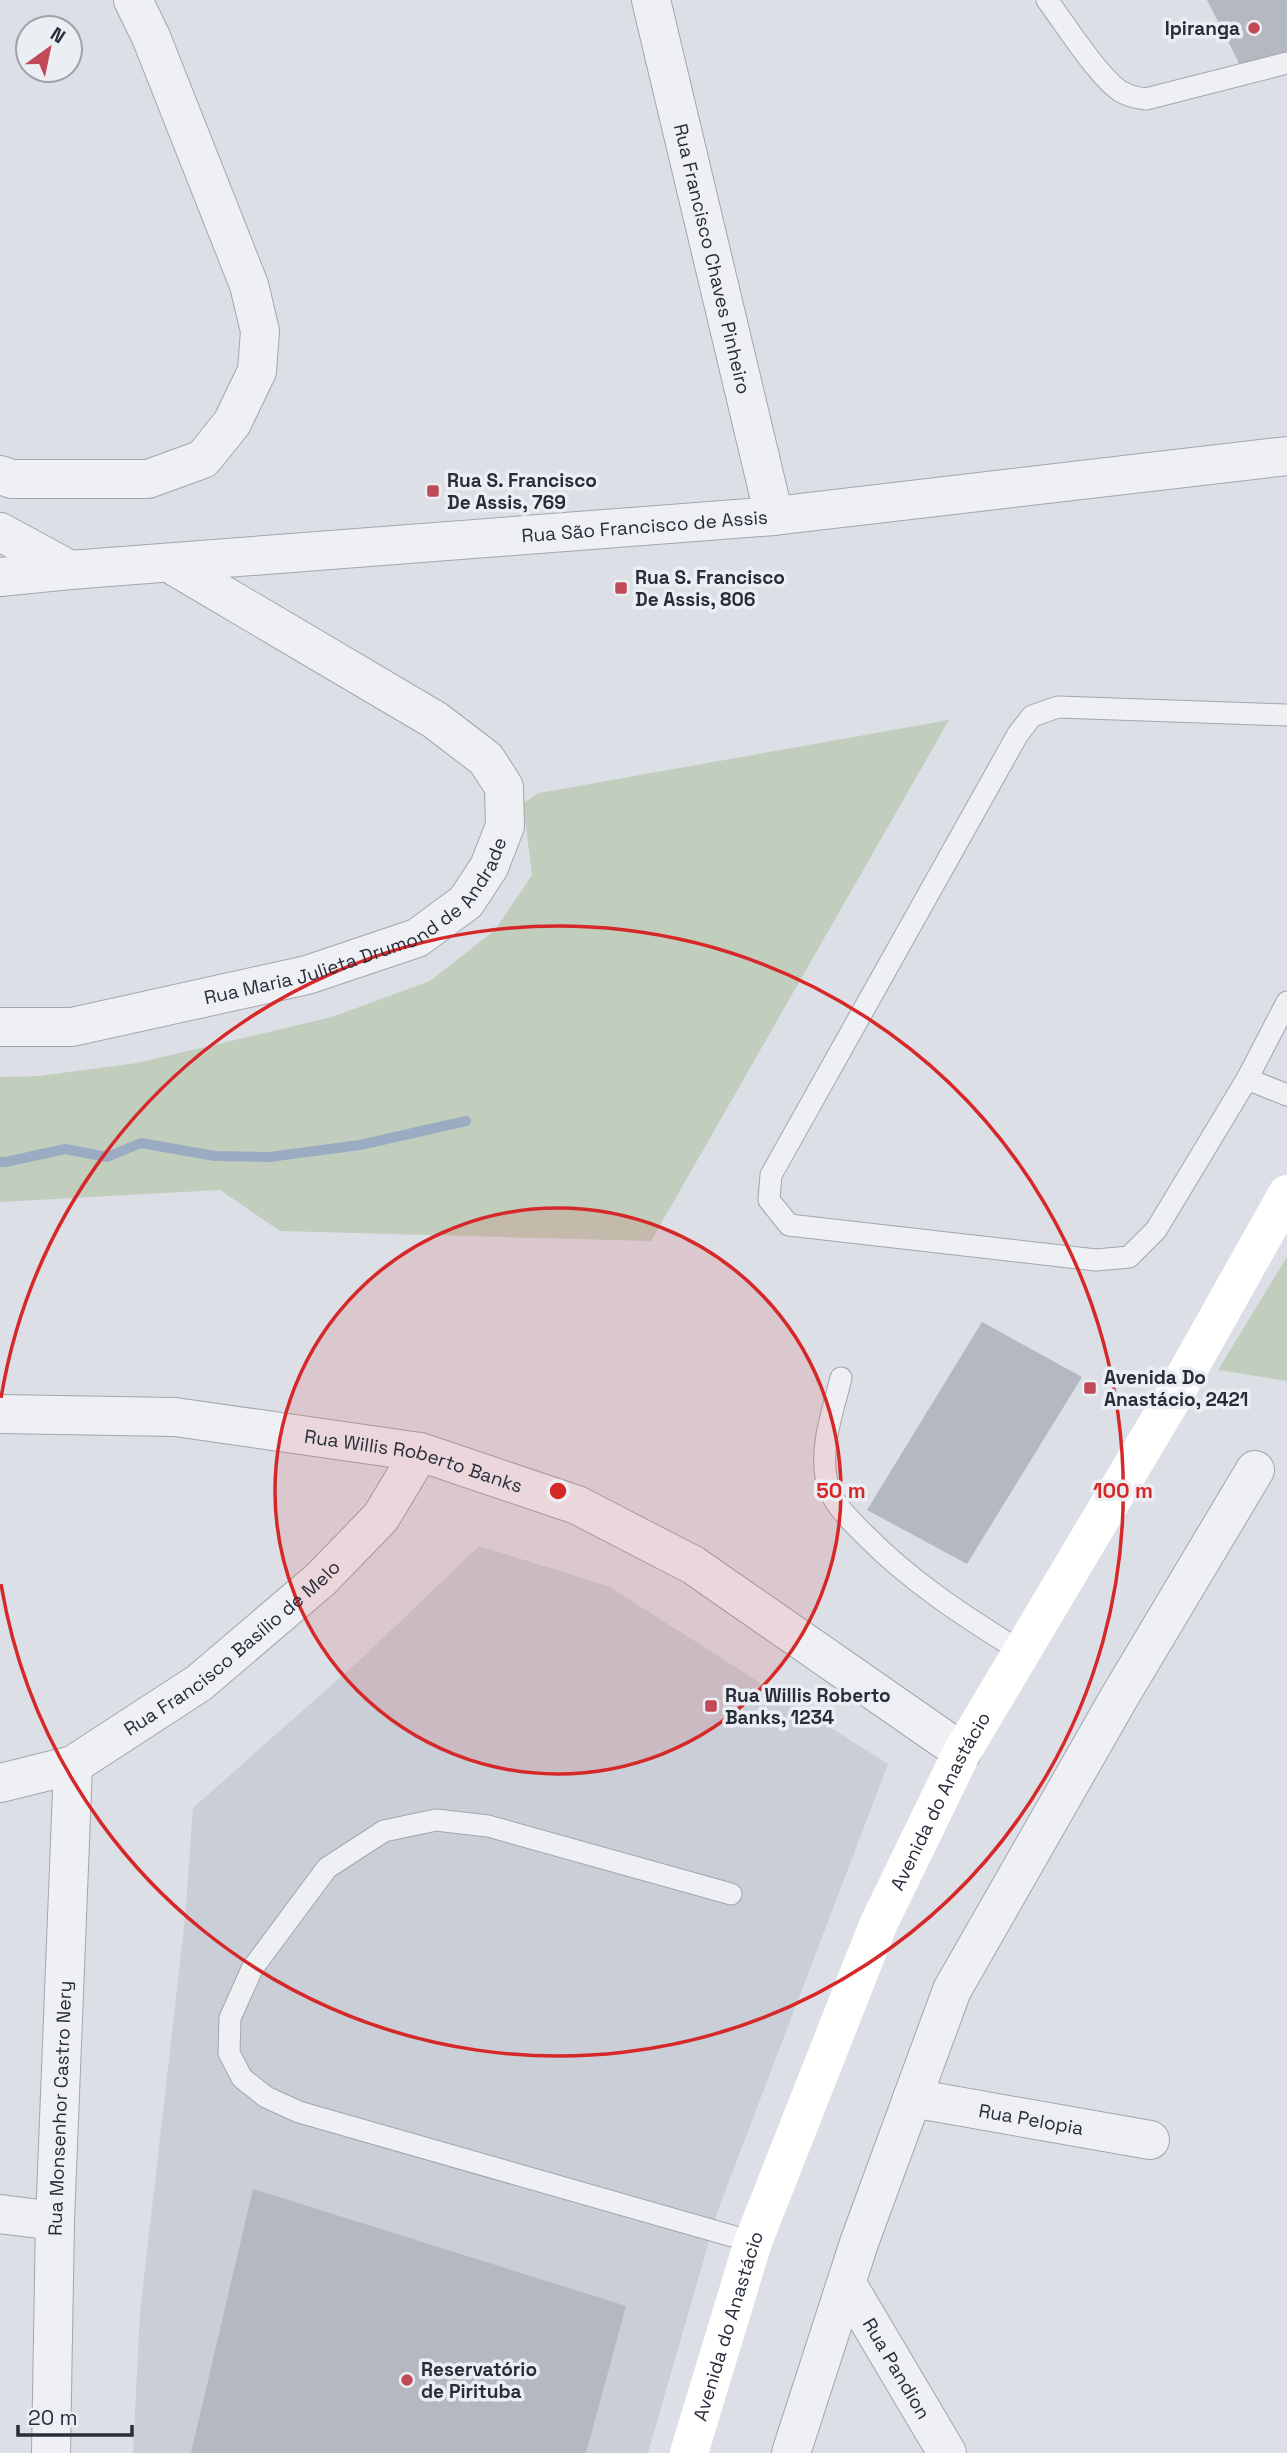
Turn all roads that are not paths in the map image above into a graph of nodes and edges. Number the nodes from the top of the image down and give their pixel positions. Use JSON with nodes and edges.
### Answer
{"nodes":[{"id":1,"x":133,"y":0,"type":"edge"},
{"id":2,"x":651,"y":0,"type":"edge"},
{"id":3,"x":1047,"y":0,"type":"edge"},
{"id":4,"x":1287,"y":63,"type":"edge"},
{"id":5,"x":1287,"y":456,"type":"edge"},
{"id":6,"x":0,"y":475,"type":"edge"},
{"id":7,"x":774,"y":516,"type":"junction"},
{"id":8,"x":0,"y":532,"type":"edge"},
{"id":9,"x":169,"y":563,"type":"junction"},
{"id":10,"x":70,"y":570,"type":"junction"},
{"id":11,"x":0,"y":577,"type":"edge"},
{"id":12,"x":1287,"y":715,"type":"edge"},
{"id":13,"x":1287,"y":1002,"type":"edge"},
{"id":14,"x":0,"y":1027,"type":"edge"},
{"id":15,"x":1247,"y":1079,"type":"junction"},
{"id":16,"x":1287,"y":1096,"type":"edge"},
{"id":17,"x":1287,"y":1194,"type":"edge"},
{"id":18,"x":841,"y":1378,"type":"dead end"},
{"id":19,"x":0,"y":1414,"type":"edge"},
{"id":20,"x":419,"y":1452,"type":"junction"},
{"id":21,"x":1255,"y":1470,"type":"dead end"},
{"id":22,"x":1022,"y":1652,"type":"junction"},
{"id":23,"x":962,"y":1752,"type":"junction"},
{"id":24,"x":73,"y":1765,"type":"junction"},
{"id":25,"x":0,"y":1783,"type":"edge"},
{"id":26,"x":731,"y":1894,"type":"dead end"},
{"id":27,"x":912,"y":2098,"type":"junction"},
{"id":28,"x":1150,"y":2140,"type":"dead end"},
{"id":29,"x":0,"y":2214,"type":"edge"},
{"id":30,"x":55,"y":2221,"type":"junction"},
{"id":31,"x":753,"y":2242,"type":"junction"},
{"id":32,"x":847,"y":2284,"type":"junction"},
{"id":33,"x":51,"y":2453,"type":"edge"},
{"id":34,"x":689,"y":2453,"type":"edge"},
{"id":35,"x":792,"y":2453,"type":"edge"},
{"id":36,"x":947,"y":2453,"type":"edge"}],
"edges":[{"from":1,"to":6,"type":"street"},
{"from":2,"to":7,"type":"street","name":"Rua Francisco Chaves Pinheiro"},
{"from":3,"to":4,"type":"lane"},
{"from":5,"to":7,"type":"street","name":"Rua São Francisco de Assis"},
{"from":7,"to":9,"type":"street","name":"Rua São Francisco de Assis"},
{"from":8,"to":10,"type":"street"},
{"from":9,"to":10,"type":"street","name":"Rua São Francisco de Assis"},
{"from":9,"to":14,"type":"street","name":"Rua Maria Julieta Drumond de Andrade"},
{"from":10,"to":11,"type":"street","name":"Rua São Francisco de Assis"},
{"from":12,"to":15,"type":"lane"},
{"from":13,"to":15,"type":"lane"},
{"from":15,"to":16,"type":"lane"},
{"from":17,"to":22,"type":"main road","name":"Avenida do Anastácio"},
{"from":18,"to":22,"type":"lane"},
{"from":19,"to":20,"type":"street","name":"Rua Willis Roberto Banks"},
{"from":20,"to":23,"type":"street","name":"Rua Willis Roberto Banks"},
{"from":20,"to":24,"type":"street","name":"Rua Francisco Basílio de Melo"},
{"from":21,"to":27,"type":"street"},
{"from":22,"to":23,"type":"main road","name":"Avenida do Anastácio"},
{"from":23,"to":31,"type":"main road","name":"Avenida do Anastácio"},
{"from":24,"to":25,"type":"street","name":"Rua Francisco Basílio de Melo"},
{"from":24,"to":30,"type":"street","name":"Rua Monsenhor Castro Nery"},
{"from":26,"to":31,"type":"lane"},
{"from":27,"to":28,"type":"street","name":"Rua Pelopia"},
{"from":27,"to":32,"type":"street"},
{"from":29,"to":30,"type":"street"},
{"from":30,"to":33,"type":"street","name":"Rua Monsenhor Castro Nery"},
{"from":31,"to":34,"type":"main road","name":"Avenida do Anastácio"},
{"from":32,"to":35,"type":"street"},
{"from":32,"to":36,"type":"street","name":"Rua Pandion"}]}
